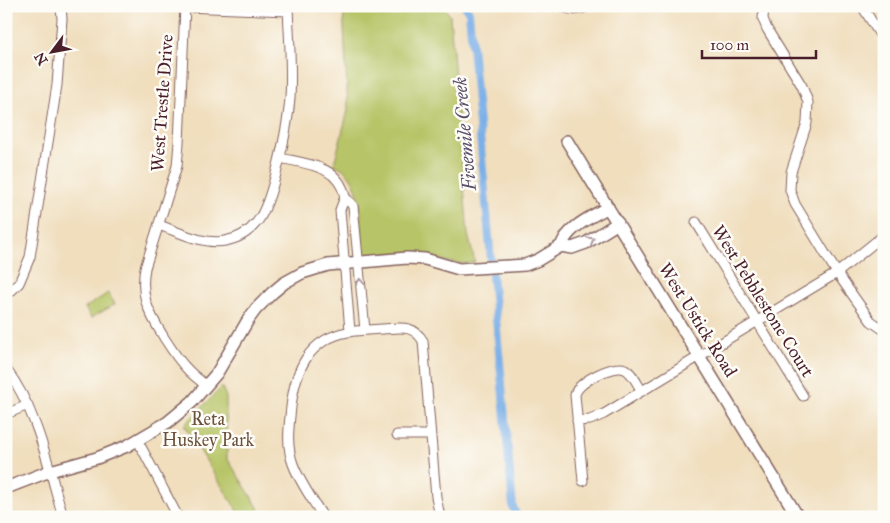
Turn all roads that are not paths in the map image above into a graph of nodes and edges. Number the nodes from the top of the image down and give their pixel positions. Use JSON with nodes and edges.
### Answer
{"nodes":[{"id":1,"x":61,"y":6,"type":"edge"},
{"id":2,"x":185,"y":6,"type":"edge"},
{"id":3,"x":588,"y":6,"type":"edge"},
{"id":4,"x":862,"y":6,"type":"edge"},
{"id":5,"x":567,"y":8,"type":"edge"},
{"id":6,"x":763,"y":8,"type":"edge"},
{"id":7,"x":288,"y":9,"type":"edge"},
{"id":8,"x":884,"y":41,"type":"edge"},
{"id":9,"x":567,"y":141,"type":"dead end"},
{"id":10,"x":280,"y":158,"type":"junction"},
{"id":11,"x":345,"y":197,"type":"junction"},
{"id":12,"x":608,"y":207,"type":"junction"},
{"id":13,"x":696,"y":222,"type":"dead end"},
{"id":14,"x":618,"y":223,"type":"junction"},
{"id":15,"x":159,"y":225,"type":"junction"},
{"id":16,"x":884,"y":235,"type":"edge"},
{"id":17,"x":561,"y":246,"type":"junction"},
{"id":18,"x":358,"y":262,"type":"junction"},
{"id":19,"x":344,"y":263,"type":"junction"},
{"id":20,"x":837,"y":273,"type":"junction"},
{"id":21,"x":6,"y":296,"type":"edge"},
{"id":22,"x":757,"y":321,"type":"junction"},
{"id":23,"x":365,"y":330,"type":"junction"},
{"id":24,"x":884,"y":330,"type":"edge"},
{"id":25,"x":350,"y":331,"type":"junction"},
{"id":26,"x":699,"y":356,"type":"junction"},
{"id":27,"x":6,"y":369,"type":"edge"},
{"id":28,"x":206,"y":386,"type":"junction"},
{"id":29,"x":642,"y":392,"type":"junction"},
{"id":30,"x":803,"y":396,"type":"dead end"},
{"id":31,"x":28,"y":405,"type":"junction"},
{"id":32,"x":6,"y":414,"type":"edge"},
{"id":33,"x":577,"y":421,"type":"junction"},
{"id":34,"x":397,"y":435,"type":"dead end"},
{"id":35,"x":431,"y":435,"type":"junction"},
{"id":36,"x":138,"y":441,"type":"junction"},
{"id":37,"x":50,"y":471,"type":"junction"},
{"id":38,"x":583,"y":481,"type":"dead end"},
{"id":39,"x":6,"y":488,"type":"edge"},
{"id":40,"x":177,"y":515,"type":"dead end"},
{"id":41,"x":63,"y":517,"type":"edge"},
{"id":42,"x":324,"y":517,"type":"edge"},
{"id":43,"x":440,"y":517,"type":"edge"},
{"id":44,"x":798,"y":517,"type":"edge"}],
"edges":[{"from":1,"to":21,"type":"street"},
{"from":2,"to":7,"type":"street"},
{"from":2,"to":15,"type":"street","name":"West Trestle Drive"},
{"from":3,"to":5,"type":"street"},
{"from":4,"to":8,"type":"street"},
{"from":6,"to":20,"type":"street"},
{"from":7,"to":10,"type":"street"},
{"from":9,"to":12,"type":"street","name":"West Ustick Road"},
{"from":10,"to":11,"type":"street"},
{"from":10,"to":15,"type":"street"},
{"from":11,"to":18,"type":"street"},
{"from":11,"to":19,"type":"street"},
{"from":12,"to":14,"type":"street","name":"West Ustick Road"},
{"from":12,"to":17,"type":"street"},
{"from":13,"to":22,"type":"street","name":"West Pebblestone Court"},
{"from":17,"to":14,"type":"street","one_way":true},
{"from":14,"to":26,"type":"street","name":"West Ustick Road"},
{"from":15,"to":28,"type":"street","name":"West Trestle Drive"},
{"from":16,"to":20,"type":"street"},
{"from":17,"to":18,"type":"street"},
{"from":18,"to":19,"type":"street"},
{"from":23,"to":18,"type":"street","one_way":true},
{"from":19,"to":25,"type":"street"},
{"from":19,"to":28,"type":"street"},
{"from":20,"to":22,"type":"street"},
{"from":20,"to":24,"type":"street"},
{"from":22,"to":26,"type":"street"},
{"from":22,"to":30,"type":"street","name":"West Pebblestone Court"},
{"from":23,"to":25,"type":"street"},
{"from":23,"to":35,"type":"street"},
{"from":25,"to":42,"type":"street"},
{"from":26,"to":29,"type":"street"},
{"from":26,"to":44,"type":"street","name":"West Ustick Road"},
{"from":27,"to":31,"type":"street"},
{"from":28,"to":36,"type":"street"},
{"from":29,"to":33,"type":"street"},
{"from":29,"to":33,"type":"street"},
{"from":31,"to":32,"type":"street"},
{"from":31,"to":37,"type":"street"},
{"from":33,"to":38,"type":"street"},
{"from":34,"to":35,"type":"street"},
{"from":35,"to":43,"type":"street"},
{"from":36,"to":37,"type":"street"},
{"from":36,"to":40,"type":"street"},
{"from":37,"to":39,"type":"street"},
{"from":37,"to":41,"type":"street"}]}
